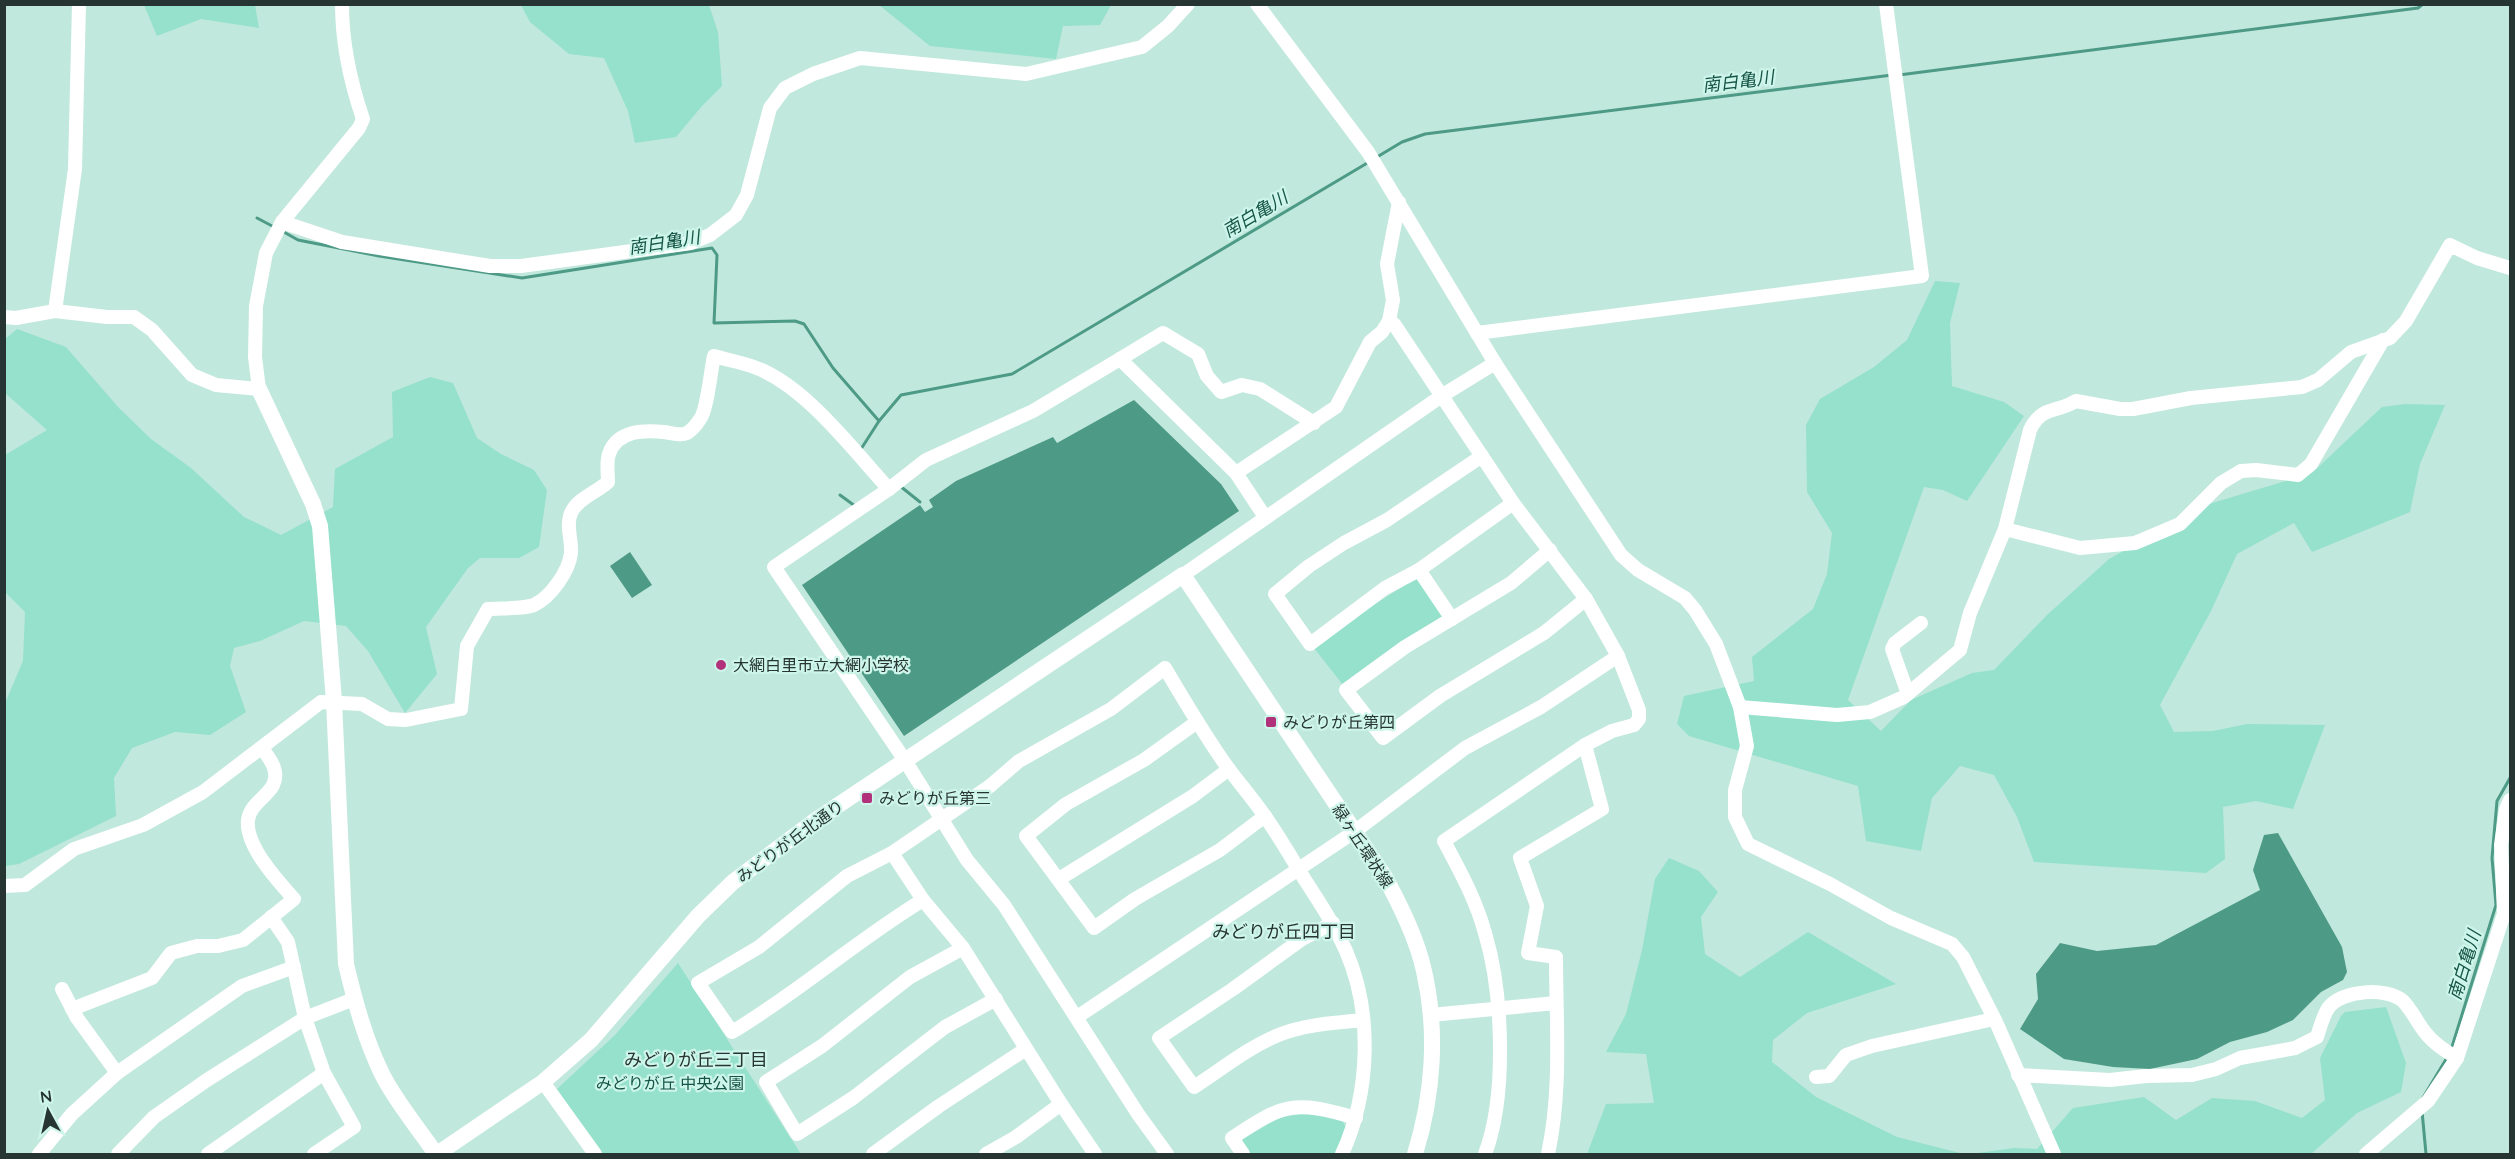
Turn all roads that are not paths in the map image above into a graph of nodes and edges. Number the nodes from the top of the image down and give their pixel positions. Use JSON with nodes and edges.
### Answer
{"nodes":[{"id":1,"x":79,"y":4,"type":"edge"},
{"id":2,"x":342,"y":4,"type":"edge"},
{"id":3,"x":1188,"y":4,"type":"edge"},
{"id":4,"x":1257,"y":4,"type":"edge"},
{"id":5,"x":1886,"y":4,"type":"edge"},
{"id":6,"x":1399,"y":202,"type":"junction"},
{"id":7,"x":282,"y":222,"type":"junction"},
{"id":8,"x":2511,"y":268,"type":"edge"},
{"id":9,"x":55,"y":311,"type":"junction"},
{"id":10,"x":4,"y":317,"type":"edge"},
{"id":11,"x":1389,"y":321,"type":"junction"},
{"id":12,"x":1477,"y":333,"type":"junction"},
{"id":13,"x":2383,"y":340,"type":"junction"},
{"id":14,"x":1120,"y":359,"type":"junction"},
{"id":15,"x":1495,"y":363,"type":"junction"},
{"id":16,"x":259,"y":389,"type":"junction"},
{"id":17,"x":1443,"y":395,"type":"junction"},
{"id":18,"x":1314,"y":423,"type":"junction"},
{"id":19,"x":1482,"y":456,"type":"junction"},
{"id":20,"x":1236,"y":473,"type":"junction"},
{"id":21,"x":889,"y":489,"type":"junction"},
{"id":22,"x":1513,"y":503,"type":"junction"},
{"id":23,"x":1265,"y":516,"type":"junction"},
{"id":24,"x":2005,"y":529,"type":"junction"},
{"id":25,"x":1550,"y":550,"type":"junction"},
{"id":26,"x":1419,"y":570,"type":"junction"},
{"id":27,"x":1183,"y":574,"type":"junction"},
{"id":28,"x":1586,"y":599,"type":"junction"},
{"id":29,"x":1452,"y":619,"type":"junction"},
{"id":30,"x":1922,"y":624,"type":"dead end"},
{"id":31,"x":1618,"y":656,"type":"junction"},
{"id":32,"x":1908,"y":694,"type":"junction"},
{"id":33,"x":334,"y":701,"type":"junction"},
{"id":34,"x":1740,"y":707,"type":"junction"},
{"id":35,"x":1197,"y":722,"type":"junction"},
{"id":36,"x":1585,"y":746,"type":"junction"},
{"id":37,"x":262,"y":748,"type":"junction"},
{"id":38,"x":906,"y":762,"type":"junction"},
{"id":39,"x":1229,"y":769,"type":"junction"},
{"id":40,"x":2511,"y":800,"type":"edge"},
{"id":41,"x":1265,"y":816,"type":"junction"},
{"id":42,"x":940,"y":820,"type":"junction"},
{"id":43,"x":1354,"y":832,"type":"junction"},
{"id":44,"x":892,"y":853,"type":"junction"},
{"id":45,"x":1299,"y":870,"type":"junction"},
{"id":46,"x":1059,"y":879,"type":"junction"},
{"id":47,"x":4,"y":886,"type":"edge"},
{"id":48,"x":923,"y":900,"type":"junction"},
{"id":49,"x":271,"y":918,"type":"junction"},
{"id":50,"x":1333,"y":923,"type":"junction"},
{"id":51,"x":963,"y":948,"type":"junction"},
{"id":52,"x":294,"y":967,"type":"junction"},
{"id":53,"x":62,"y":990,"type":"dead end"},
{"id":54,"x":354,"y":999,"type":"junction"},
{"id":55,"x":996,"y":999,"type":"junction"},
{"id":56,"x":1556,"y":1003,"type":"junction"},
{"id":57,"x":1497,"y":1008,"type":"junction"},
{"id":58,"x":72,"y":1009,"type":"junction"},
{"id":59,"x":1431,"y":1015,"type":"junction"},
{"id":60,"x":1077,"y":1017,"type":"junction"},
{"id":61,"x":305,"y":1018,"type":"junction"},
{"id":62,"x":1994,"y":1019,"type":"junction"},
{"id":63,"x":1363,"y":1020,"type":"junction"},
{"id":64,"x":1026,"y":1049,"type":"junction"},
{"id":65,"x":2451,"y":1054,"type":"junction"},
{"id":66,"x":117,"y":1073,"type":"junction"},
{"id":67,"x":324,"y":1073,"type":"junction"},
{"id":68,"x":2018,"y":1075,"type":"junction"},
{"id":69,"x":1816,"y":1077,"type":"dead end"},
{"id":70,"x":543,"y":1082,"type":"junction"},
{"id":71,"x":1061,"y":1104,"type":"junction"},
{"id":72,"x":1356,"y":1118,"type":"junction"},
{"id":73,"x":122,"y":1153,"type":"edge"},
{"id":74,"x":1093,"y":1154,"type":"edge"},
{"id":75,"x":39,"y":1155,"type":"edge"},
{"id":76,"x":208,"y":1155,"type":"edge"},
{"id":77,"x":314,"y":1155,"type":"edge"},
{"id":78,"x":437,"y":1155,"type":"edge"},
{"id":79,"x":595,"y":1155,"type":"edge"},
{"id":80,"x":873,"y":1155,"type":"edge"},
{"id":81,"x":986,"y":1155,"type":"edge"},
{"id":82,"x":1167,"y":1155,"type":"edge"},
{"id":83,"x":1243,"y":1155,"type":"edge"},
{"id":84,"x":1342,"y":1155,"type":"edge"},
{"id":85,"x":1415,"y":1155,"type":"edge"},
{"id":86,"x":1485,"y":1155,"type":"edge"},
{"id":87,"x":1548,"y":1155,"type":"edge"},
{"id":88,"x":2054,"y":1155,"type":"edge"},
{"id":89,"x":2366,"y":1155,"type":"edge"}],
"edges":[{"from":1,"to":9,"type":"street"},
{"from":2,"to":7,"type":"street"},
{"from":3,"to":7,"type":"street"},
{"from":4,"to":6,"type":"street"},
{"from":5,"to":12,"type":"street"},
{"from":6,"to":11,"type":"street"},
{"from":6,"to":12,"type":"street"},
{"from":7,"to":16,"type":"street"},
{"from":8,"to":13,"type":"street"},
{"from":9,"to":10,"type":"street"},
{"from":9,"to":16,"type":"street"},
{"from":11,"to":17,"type":"street"},
{"from":11,"to":18,"type":"street"},
{"from":12,"to":15,"type":"street"},
{"from":13,"to":24,"type":"street"},
{"from":13,"to":24,"type":"street"},
{"from":14,"to":18,"type":"street"},
{"from":14,"to":20,"type":"street"},
{"from":14,"to":21,"type":"street"},
{"from":15,"to":17,"type":"street"},
{"from":15,"to":34,"type":"street"},
{"from":16,"to":33,"type":"street"},
{"from":17,"to":19,"type":"street"},
{"from":17,"to":23,"type":"street"},
{"from":18,"to":20,"type":"street"},
{"from":19,"to":22,"type":"street"},
{"from":19,"to":26,"type":"street"},
{"from":20,"to":23,"type":"street"},
{"from":21,"to":33,"type":"street"},
{"from":21,"to":38,"type":"street"},
{"from":22,"to":25,"type":"street"},
{"from":22,"to":26,"type":"street"},
{"from":23,"to":27,"type":"street"},
{"from":24,"to":32,"type":"street"},
{"from":25,"to":28,"type":"street"},
{"from":25,"to":29,"type":"street"},
{"from":26,"to":29,"type":"street"},
{"from":27,"to":38,"type":"street","name":"みどりが丘北通り"},
{"from":27,"to":43,"type":"street","name":"緑ヶ丘環状線"},
{"from":28,"to":29,"type":"street"},
{"from":28,"to":31,"type":"street"},
{"from":30,"to":32,"type":"street"},
{"from":31,"to":36,"type":"street"},
{"from":31,"to":43,"type":"street"},
{"from":32,"to":34,"type":"street"},
{"from":33,"to":37,"type":"street"},
{"from":33,"to":54,"type":"street"},
{"from":34,"to":62,"type":"street"},
{"from":35,"to":39,"type":"street"},
{"from":35,"to":42,"type":"street"},
{"from":35,"to":46,"type":"street"},
{"from":36,"to":56,"type":"street"},
{"from":36,"to":57,"type":"street"},
{"from":37,"to":47,"type":"street"},
{"from":37,"to":49,"type":"street"},
{"from":38,"to":42,"type":"street"},
{"from":38,"to":70,"type":"street","name":"みどりが丘北通り"},
{"from":39,"to":41,"type":"street"},
{"from":39,"to":46,"type":"street"},
{"from":40,"to":65,"type":"street"},
{"from":41,"to":45,"type":"street"},
{"from":41,"to":46,"type":"street"},
{"from":42,"to":44,"type":"street"},
{"from":42,"to":60,"type":"street"},
{"from":43,"to":45,"type":"street"},
{"from":43,"to":59,"type":"street","name":"緑ヶ丘環状線"},
{"from":44,"to":48,"type":"street"},
{"from":44,"to":48,"type":"street"},
{"from":45,"to":50,"type":"street"},
{"from":45,"to":60,"type":"street"},
{"from":48,"to":51,"type":"street"},
{"from":49,"to":52,"type":"street"},
{"from":49,"to":58,"type":"street"},
{"from":50,"to":63,"type":"street"},
{"from":50,"to":63,"type":"street"},
{"from":51,"to":55,"type":"street"},
{"from":51,"to":55,"type":"street"},
{"from":52,"to":61,"type":"street"},
{"from":52,"to":66,"type":"street"},
{"from":53,"to":58,"type":"street"},
{"from":54,"to":61,"type":"street"},
{"from":54,"to":78,"type":"street"},
{"from":55,"to":64,"type":"street"},
{"from":56,"to":57,"type":"street"},
{"from":56,"to":87,"type":"street"},
{"from":57,"to":59,"type":"street"},
{"from":57,"to":86,"type":"street"},
{"from":58,"to":66,"type":"street"},
{"from":59,"to":85,"type":"street","name":"緑ヶ丘環状線"},
{"from":60,"to":82,"type":"street"},
{"from":61,"to":67,"type":"street"},
{"from":61,"to":73,"type":"street"},
{"from":62,"to":68,"type":"street"},
{"from":62,"to":69,"type":"street"},
{"from":63,"to":72,"type":"street"},
{"from":64,"to":71,"type":"street"},
{"from":64,"to":80,"type":"street"},
{"from":65,"to":68,"type":"street"},
{"from":65,"to":89,"type":"street"},
{"from":66,"to":75,"type":"street"},
{"from":67,"to":76,"type":"street"},
{"from":67,"to":77,"type":"street"},
{"from":68,"to":88,"type":"street"},
{"from":70,"to":78,"type":"street","name":"みどりが丘北通り"},
{"from":70,"to":79,"type":"street"},
{"from":71,"to":74,"type":"street"},
{"from":71,"to":81,"type":"street"},
{"from":72,"to":83,"type":"street"},
{"from":72,"to":84,"type":"street"}]}
